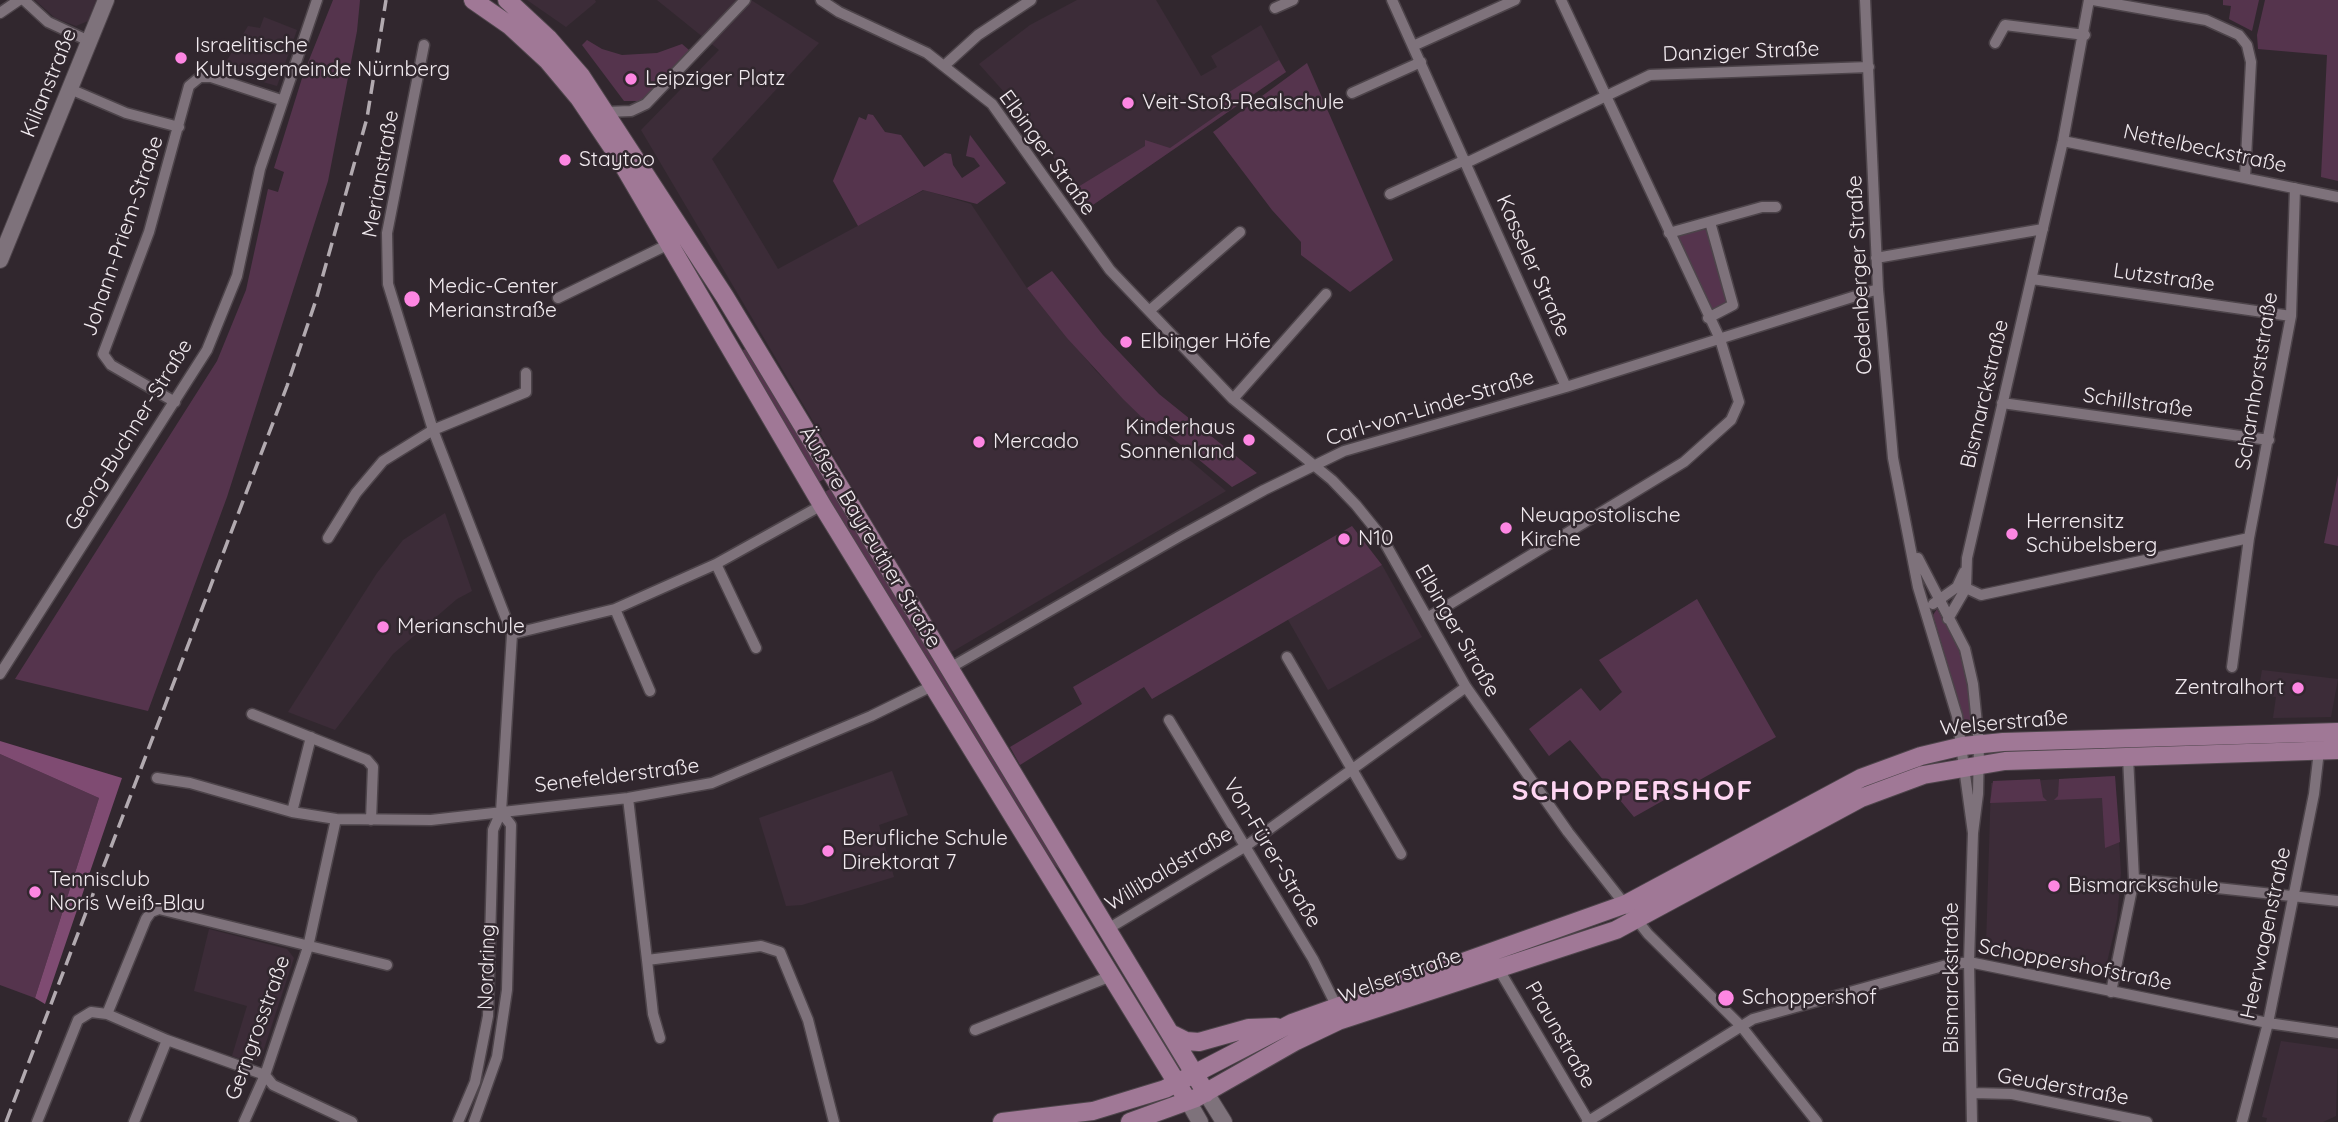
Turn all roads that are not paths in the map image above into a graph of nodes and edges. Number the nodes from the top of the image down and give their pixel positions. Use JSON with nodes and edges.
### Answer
{"nodes":[{"id":1,"x":21,"y":0,"type":"edge"},
{"id":2,"x":106,"y":0,"type":"edge"},
{"id":3,"x":317,"y":0,"type":"edge"},
{"id":4,"x":473,"y":0,"type":"edge"},
{"id":5,"x":507,"y":0,"type":"edge"},
{"id":6,"x":745,"y":0,"type":"edge"},
{"id":7,"x":821,"y":0,"type":"edge"},
{"id":8,"x":1031,"y":0,"type":"edge"},
{"id":9,"x":1293,"y":0,"type":"edge"},
{"id":10,"x":1392,"y":0,"type":"edge"},
{"id":11,"x":1515,"y":0,"type":"edge"},
{"id":12,"x":1562,"y":0,"type":"edge"},
{"id":13,"x":1865,"y":0,"type":"edge"},
{"id":14,"x":2091,"y":0,"type":"edge"},
{"id":15,"x":2157,"y":6,"type":"edge"},
{"id":16,"x":1275,"y":8,"type":"dead end"},
{"id":17,"x":0,"y":13,"type":"edge"},
{"id":18,"x":2085,"y":35,"type":"junction"},
{"id":19,"x":89,"y":41,"type":"junction"},
{"id":20,"x":1994,"y":43,"type":"dead end"},
{"id":21,"x":424,"y":45,"type":"dead end"},
{"id":22,"x":1413,"y":46,"type":"junction"},
{"id":23,"x":1421,"y":62,"type":"junction"},
{"id":24,"x":945,"y":65,"type":"junction"},
{"id":25,"x":1868,"y":67,"type":"junction"},
{"id":26,"x":70,"y":89,"type":"junction"},
{"id":27,"x":1352,"y":93,"type":"dead end"},
{"id":28,"x":1607,"y":97,"type":"junction"},
{"id":29,"x":281,"y":100,"type":"junction"},
{"id":30,"x":606,"y":112,"type":"junction"},
{"id":31,"x":179,"y":127,"type":"junction"},
{"id":32,"x":2063,"y":141,"type":"junction"},
{"id":33,"x":1465,"y":162,"type":"junction"},
{"id":34,"x":2245,"y":177,"type":"junction"},
{"id":35,"x":2295,"y":188,"type":"junction"},
{"id":36,"x":1390,"y":194,"type":"dead end"},
{"id":37,"x":2338,"y":197,"type":"edge"},
{"id":38,"x":1776,"y":207,"type":"dead end"},
{"id":39,"x":1710,"y":222,"type":"junction"},
{"id":40,"x":2043,"y":229,"type":"junction"},
{"id":41,"x":1240,"y":232,"type":"dead end"},
{"id":42,"x":1669,"y":233,"type":"junction"},
{"id":43,"x":667,"y":245,"type":"junction"},
{"id":44,"x":1876,"y":258,"type":"junction"},
{"id":45,"x":0,"y":261,"type":"edge"},
{"id":46,"x":2032,"y":279,"type":"junction"},
{"id":47,"x":1878,"y":289,"type":"junction"},
{"id":48,"x":1326,"y":293,"type":"dead end"},
{"id":49,"x":558,"y":298,"type":"dead end"},
{"id":50,"x":1149,"y":311,"type":"junction"},
{"id":51,"x":2291,"y":316,"type":"junction"},
{"id":52,"x":1708,"y":318,"type":"junction"},
{"id":53,"x":1720,"y":339,"type":"junction"},
{"id":54,"x":526,"y":373,"type":"dead end"},
{"id":55,"x":1566,"y":387,"type":"junction"},
{"id":56,"x":1233,"y":399,"type":"junction"},
{"id":57,"x":174,"y":402,"type":"junction"},
{"id":58,"x":2003,"y":403,"type":"junction"},
{"id":59,"x":432,"y":430,"type":"junction"},
{"id":60,"x":2269,"y":440,"type":"junction"},
{"id":61,"x":1314,"y":464,"type":"junction"},
{"id":62,"x":822,"y":505,"type":"junction"},
{"id":63,"x":328,"y":538,"type":"dead end"},
{"id":64,"x":2249,"y":538,"type":"junction"},
{"id":65,"x":1912,"y":546,"type":"junction"},
{"id":66,"x":716,"y":564,"type":"junction"},
{"id":67,"x":1966,"y":568,"type":"junction"},
{"id":68,"x":1966,"y":588,"type":"junction"},
{"id":69,"x":1937,"y":599,"type":"junction"},
{"id":70,"x":615,"y":609,"type":"junction"},
{"id":71,"x":1926,"y":612,"type":"junction"},
{"id":72,"x":1427,"y":618,"type":"junction"},
{"id":73,"x":1948,"y":619,"type":"junction"},
{"id":74,"x":512,"y":634,"type":"junction"},
{"id":75,"x":756,"y":648,"type":"dead end"},
{"id":76,"x":1287,"y":657,"type":"dead end"},
{"id":77,"x":2232,"y":667,"type":"dead end"},
{"id":78,"x":948,"y":669,"type":"junction"},
{"id":79,"x":0,"y":674,"type":"edge"},
{"id":80,"x":933,"y":686,"type":"junction"},
{"id":81,"x":1466,"y":687,"type":"junction"},
{"id":82,"x":650,"y":691,"type":"dead end"},
{"id":83,"x":252,"y":714,"type":"dead end"},
{"id":84,"x":1169,"y":720,"type":"dead end"},
{"id":85,"x":2338,"y":732,"type":"edge"},
{"id":86,"x":311,"y":737,"type":"junction"},
{"id":87,"x":1971,"y":745,"type":"junction"},
{"id":88,"x":2338,"y":750,"type":"edge"},
{"id":89,"x":2319,"y":751,"type":"junction"},
{"id":90,"x":2128,"y":757,"type":"junction"},
{"id":91,"x":1972,"y":764,"type":"junction"},
{"id":92,"x":1353,"y":769,"type":"junction"},
{"id":93,"x":157,"y":778,"type":"dead end"},
{"id":94,"x":628,"y":798,"type":"junction"},
{"id":95,"x":292,"y":812,"type":"junction"},
{"id":96,"x":501,"y":812,"type":"junction"},
{"id":97,"x":336,"y":819,"type":"junction"},
{"id":98,"x":371,"y":820,"type":"junction"},
{"id":99,"x":1246,"y":845,"type":"junction"},
{"id":100,"x":1401,"y":854,"type":"dead end"},
{"id":101,"x":1071,"y":872,"type":"junction"},
{"id":102,"x":1051,"y":879,"type":"junction"},
{"id":103,"x":2134,"y":879,"type":"junction"},
{"id":104,"x":2293,"y":895,"type":"junction"},
{"id":105,"x":2338,"y":901,"type":"edge"},
{"id":106,"x":1626,"y":904,"type":"junction"},
{"id":107,"x":1638,"y":920,"type":"junction"},
{"id":108,"x":1107,"y":930,"type":"junction"},
{"id":109,"x":307,"y":947,"type":"junction"},
{"id":110,"x":647,"y":960,"type":"junction"},
{"id":111,"x":1969,"y":962,"type":"junction"},
{"id":112,"x":387,"y":965,"type":"dead end"},
{"id":113,"x":1498,"y":968,"type":"junction"},
{"id":114,"x":1111,"y":976,"type":"junction"},
{"id":115,"x":2111,"y":992,"type":"junction"},
{"id":116,"x":1337,"y":1007,"type":"junction"},
{"id":117,"x":107,"y":1014,"type":"junction"},
{"id":118,"x":2268,"y":1023,"type":"junction"},
{"id":119,"x":1741,"y":1026,"type":"junction"},
{"id":120,"x":1283,"y":1027,"type":"junction"},
{"id":121,"x":975,"y":1030,"type":"dead end"},
{"id":122,"x":2338,"y":1033,"type":"edge"},
{"id":123,"x":1172,"y":1034,"type":"junction"},
{"id":124,"x":660,"y":1038,"type":"dead end"},
{"id":125,"x":167,"y":1040,"type":"junction"},
{"id":126,"x":265,"y":1074,"type":"junction"},
{"id":127,"x":1196,"y":1075,"type":"junction"},
{"id":128,"x":1177,"y":1083,"type":"junction"},
{"id":129,"x":1206,"y":1093,"type":"junction"},
{"id":130,"x":1973,"y":1093,"type":"junction"},
{"id":131,"x":1188,"y":1101,"type":"junction"},
{"id":132,"x":480,"y":1116,"type":"edge"},
{"id":133,"x":1814,"y":1119,"type":"edge"},
{"id":134,"x":37,"y":1122,"type":"edge"},
{"id":135,"x":134,"y":1122,"type":"edge"},
{"id":136,"x":244,"y":1122,"type":"edge"},
{"id":137,"x":352,"y":1122,"type":"edge"},
{"id":138,"x":458,"y":1122,"type":"edge"},
{"id":139,"x":474,"y":1122,"type":"edge"},
{"id":140,"x":834,"y":1122,"type":"edge"},
{"id":141,"x":1002,"y":1122,"type":"edge"},
{"id":142,"x":1130,"y":1122,"type":"edge"},
{"id":143,"x":1200,"y":1122,"type":"edge"},
{"id":144,"x":1224,"y":1122,"type":"edge"},
{"id":145,"x":1588,"y":1122,"type":"edge"},
{"id":146,"x":1798,"y":1122,"type":"edge"},
{"id":147,"x":1972,"y":1122,"type":"edge"},
{"id":148,"x":2147,"y":1122,"type":"edge"},
{"id":149,"x":2242,"y":1122,"type":"edge"}],
"edges":[{"from":1,"to":17,"type":"street"},
{"from":1,"to":19,"type":"street"},
{"from":2,"to":19,"type":"main road","name":"Kilianstraße"},
{"from":3,"to":29,"type":"street","name":"Georg-Buchner-Straße"},
{"from":4,"to":43,"type":"main road","name":"Äußere Bayreuther Straße"},
{"from":5,"to":30,"type":"main road","name":"Äußere Bayreuther Straße"},
{"from":6,"to":30,"type":"street"},
{"from":7,"to":24,"type":"street","name":"Elbinger Straße"},
{"from":8,"to":24,"type":"street"},
{"from":9,"to":16,"type":"street"},
{"from":10,"to":22,"type":"street","name":"Kasseler Straße"},
{"from":11,"to":22,"type":"street"},
{"from":12,"to":28,"type":"street"},
{"from":13,"to":25,"type":"street","name":"Oedenberger Straße"},
{"from":14,"to":15,"type":"street"},
{"from":14,"to":18,"type":"street","name":"Bismarckstraße"},
{"from":15,"to":34,"type":"street"},
{"from":18,"to":20,"type":"street"},
{"from":18,"to":32,"type":"street","name":"Bismarckstraße"},
{"from":19,"to":26,"type":"main road","name":"Kilianstraße"},
{"from":21,"to":59,"type":"street","name":"Merianstraße"},
{"from":22,"to":23,"type":"street","name":"Kasseler Straße"},
{"from":23,"to":27,"type":"street"},
{"from":23,"to":33,"type":"street","name":"Kasseler Straße"},
{"from":24,"to":50,"type":"street","name":"Elbinger Straße"},
{"from":25,"to":28,"type":"street","name":"Danziger Straße"},
{"from":25,"to":44,"type":"street","name":"Oedenberger Straße"},
{"from":26,"to":31,"type":"street"},
{"from":26,"to":45,"type":"main road","name":"Kilianstraße"},
{"from":28,"to":33,"type":"street","name":"Danziger Straße"},
{"from":28,"to":42,"type":"street"},
{"from":29,"to":31,"type":"street"},
{"from":29,"to":57,"type":"street","name":"Georg-Buchner-Straße"},
{"from":30,"to":78,"type":"main road","name":"Äußere Bayreuther Straße"},
{"from":31,"to":57,"type":"street","name":"Johann-Priem-Straße"},
{"from":32,"to":34,"type":"street","name":"Nettelbeckstraße"},
{"from":32,"to":40,"type":"street","name":"Bismarckstraße"},
{"from":33,"to":36,"type":"street"},
{"from":33,"to":55,"type":"street","name":"Kasseler Straße"},
{"from":34,"to":35,"type":"street","name":"Nettelbeckstraße"},
{"from":35,"to":37,"type":"street","name":"Nettelbeckstraße"},
{"from":35,"to":51,"type":"street","name":"Scharnhorststraße"},
{"from":38,"to":39,"type":"street"},
{"from":39,"to":42,"type":"street"},
{"from":39,"to":52,"type":"street"},
{"from":40,"to":44,"type":"street"},
{"from":40,"to":46,"type":"street","name":"Bismarckstraße"},
{"from":41,"to":50,"type":"street"},
{"from":42,"to":52,"type":"street"},
{"from":43,"to":49,"type":"street"},
{"from":43,"to":62,"type":"main road","name":"Äußere Bayreuther Straße"},
{"from":44,"to":47,"type":"street","name":"Oedenberger Straße"},
{"from":46,"to":51,"type":"street","name":"Lutzstraße"},
{"from":46,"to":58,"type":"street","name":"Bismarckstraße"},
{"from":47,"to":53,"type":"street","name":"Carl-von-Linde-Straße"},
{"from":47,"to":65,"type":"street","name":"Oedenberger Straße"},
{"from":48,"to":56,"type":"street"},
{"from":50,"to":56,"type":"street","name":"Elbinger Straße"},
{"from":51,"to":60,"type":"street","name":"Scharnhorststraße"},
{"from":52,"to":53,"type":"street"},
{"from":53,"to":55,"type":"street","name":"Carl-von-Linde-Straße"},
{"from":53,"to":72,"type":"street"},
{"from":54,"to":59,"type":"street"},
{"from":55,"to":61,"type":"street","name":"Carl-von-Linde-Straße"},
{"from":56,"to":61,"type":"street","name":"Elbinger Straße"},
{"from":57,"to":79,"type":"street","name":"Georg-Buchner-Straße"},
{"from":58,"to":60,"type":"street","name":"Schillstraße"},
{"from":58,"to":67,"type":"street","name":"Bismarckstraße"},
{"from":59,"to":63,"type":"street"},
{"from":59,"to":74,"type":"street","name":"Merianstraße"},
{"from":60,"to":64,"type":"street","name":"Scharnhorststraße"},
{"from":61,"to":72,"type":"street","name":"Elbinger Straße"},
{"from":61,"to":78,"type":"street","name":"Carl-von-Linde-Straße"},
{"from":62,"to":66,"type":"street"},
{"from":62,"to":80,"type":"main road","name":"Äußere Bayreuther Straße"},
{"from":64,"to":68,"type":"street"},
{"from":64,"to":77,"type":"street","name":"Scharnhorststraße"},
{"from":65,"to":69,"type":"street","name":"Oedenberger Straße"},
{"from":65,"to":71,"type":"street","name":"Oedenberger Straße"},
{"from":66,"to":70,"type":"street"},
{"from":66,"to":75,"type":"street"},
{"from":67,"to":68,"type":"street","name":"Bismarckstraße"},
{"from":67,"to":69,"type":"street","name":"Bismarckstraße"},
{"from":68,"to":73,"type":"street"},
{"from":69,"to":71,"type":"street","name":"Bismarckstraße"},
{"from":69,"to":73,"type":"street","name":"Bismarckstraße"},
{"from":70,"to":74,"type":"street"},
{"from":70,"to":82,"type":"street"},
{"from":71,"to":87,"type":"street","name":"Bismarckstraße"},
{"from":72,"to":81,"type":"street","name":"Elbinger Straße"},
{"from":73,"to":87,"type":"street","name":"Bismarckstraße"},
{"from":74,"to":96,"type":"street","name":"Nordring"},
{"from":76,"to":92,"type":"street"},
{"from":78,"to":101,"type":"main road","name":"Äußere Bayreuther Straße"},
{"from":80,"to":94,"type":"street","name":"Senefelderstraße"},
{"from":80,"to":102,"type":"main road","name":"Äußere Bayreuther Straße"},
{"from":81,"to":92,"type":"street","name":"Willibaldstraße"},
{"from":81,"to":106,"type":"street","name":"Elbinger Straße"},
{"from":83,"to":86,"type":"street"},
{"from":84,"to":99,"type":"street","name":"Von-Fürer-Straße"},
{"from":85,"to":87,"type":"main road","name":"Welserstraße"},
{"from":86,"to":95,"type":"street"},
{"from":86,"to":98,"type":"street"},
{"from":87,"to":91,"type":"street","name":"Bismarckstraße"},
{"from":87,"to":91,"type":"street","name":"Bismarckstraße"},
{"from":87,"to":106,"type":"main road","name":"Welserstraße"},
{"from":88,"to":89,"type":"main road","name":"Welserstraße"},
{"from":89,"to":90,"type":"main road","name":"Welserstraße"},
{"from":89,"to":104,"type":"street","name":"Heerwagenstraße"},
{"from":90,"to":91,"type":"main road","name":"Welserstraße"},
{"from":90,"to":103,"type":"street"},
{"from":91,"to":107,"type":"main road","name":"Welserstraße"},
{"from":91,"to":111,"type":"street","name":"Bismarckstraße"},
{"from":92,"to":99,"type":"street","name":"Willibaldstraße"},
{"from":92,"to":100,"type":"street"},
{"from":93,"to":95,"type":"street","name":"Senefelderstraße"},
{"from":94,"to":96,"type":"street","name":"Senefelderstraße"},
{"from":94,"to":110,"type":"street"},
{"from":95,"to":97,"type":"street","name":"Senefelderstraße"},
{"from":96,"to":98,"type":"street","name":"Senefelderstraße"},
{"from":96,"to":132,"type":"street","name":"Nordring"},
{"from":96,"to":138,"type":"street","name":"Nordring"},
{"from":97,"to":98,"type":"street","name":"Senefelderstraße"},
{"from":97,"to":109,"type":"street","name":"Gerngrosstraße"},
{"from":99,"to":108,"type":"street","name":"Willibaldstraße"},
{"from":99,"to":116,"type":"street","name":"Von-Fürer-Straße"},
{"from":101,"to":102,"type":"main road"},
{"from":101,"to":108,"type":"main road","name":"Äußere Bayreuther Straße"},
{"from":102,"to":114,"type":"main road","name":"Äußere Bayreuther Straße"},
{"from":103,"to":104,"type":"street"},
{"from":103,"to":115,"type":"street"},
{"from":104,"to":105,"type":"street"},
{"from":104,"to":118,"type":"street","name":"Heerwagenstraße"},
{"from":106,"to":107,"type":"street"},
{"from":106,"to":116,"type":"main road","name":"Welserstraße"},
{"from":107,"to":113,"type":"main road","name":"Welserstraße"},
{"from":107,"to":119,"type":"street"},
{"from":108,"to":123,"type":"main road","name":"Äußere Bayreuther Straße"},
{"from":109,"to":112,"type":"street","name":"Gerngrosstraße"},
{"from":109,"to":117,"type":"street"},
{"from":109,"to":126,"type":"street","name":"Gerngrosstraße"},
{"from":110,"to":124,"type":"street"},
{"from":110,"to":140,"type":"street"},
{"from":111,"to":115,"type":"street","name":"Schoppershofstraße"},
{"from":111,"to":119,"type":"street","name":"Schoppershofstraße"},
{"from":111,"to":130,"type":"street","name":"Bismarckstraße"},
{"from":113,"to":129,"type":"main road","name":"Welserstraße"},
{"from":113,"to":145,"type":"street","name":"Praunstraße"},
{"from":114,"to":121,"type":"street"},
{"from":114,"to":128,"type":"main road","name":"Äußere Bayreuther Straße"},
{"from":115,"to":118,"type":"street","name":"Schoppershofstraße"},
{"from":116,"to":120,"type":"main road","name":"Welserstraße"},
{"from":117,"to":125,"type":"street"},
{"from":117,"to":134,"type":"street"},
{"from":118,"to":122,"type":"street","name":"Schoppershofstraße"},
{"from":118,"to":149,"type":"street","name":"Heerwagenstraße"},
{"from":119,"to":133,"type":"street"},
{"from":119,"to":145,"type":"street","name":"Schoppershofstraße"},
{"from":120,"to":123,"type":"main road"},
{"from":120,"to":127,"type":"main road","name":"Welserstraße"},
{"from":123,"to":127,"type":"main road","name":"Äußere Bayreuther Straße"},
{"from":125,"to":126,"type":"street"},
{"from":125,"to":135,"type":"street"},
{"from":126,"to":136,"type":"street","name":"Gerngrosstraße"},
{"from":126,"to":137,"type":"street"},
{"from":127,"to":128,"type":"main road","name":"Welserstraße"},
{"from":127,"to":129,"type":"main road","name":"Äußere Bayreuther Straße"},
{"from":128,"to":131,"type":"main road","name":"Äußere Bayreuther Straße"},
{"from":128,"to":141,"type":"main road","name":"Welserstraße"},
{"from":129,"to":131,"type":"main road","name":"Welserstraße"},
{"from":129,"to":144,"type":"main road","name":"Äußere Bayreuther Straße"},
{"from":130,"to":147,"type":"street","name":"Bismarckstraße"},
{"from":130,"to":148,"type":"street","name":"Geuderstraße"},
{"from":131,"to":142,"type":"main road","name":"Welserstraße"},
{"from":131,"to":143,"type":"main road","name":"Äußere Bayreuther Straße"},
{"from":132,"to":139,"type":"street","name":"Nordring"},
{"from":133,"to":146,"type":"street"}]}
